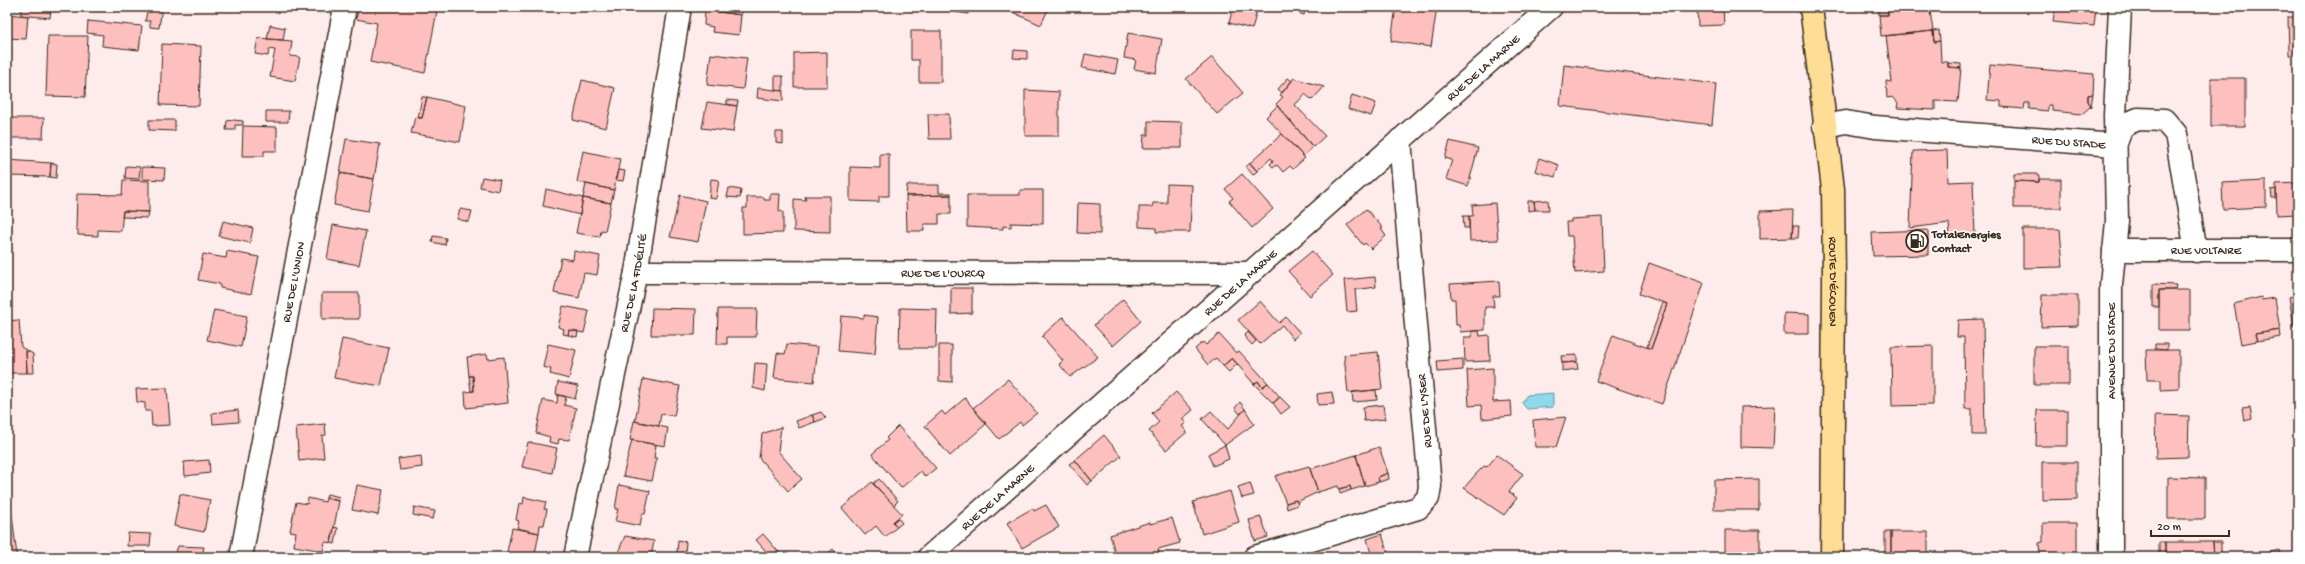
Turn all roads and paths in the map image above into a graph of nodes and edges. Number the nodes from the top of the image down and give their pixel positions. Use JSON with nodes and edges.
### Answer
{"nodes":[{"id":1,"x":345,"y":7,"type":"edge"},
{"id":2,"x":680,"y":7,"type":"edge"},
{"id":3,"x":1551,"y":7,"type":"edge"},
{"id":4,"x":1810,"y":7,"type":"edge"},
{"id":5,"x":2120,"y":7,"type":"edge"},
{"id":6,"x":1824,"y":126,"type":"junction"},
{"id":7,"x":1400,"y":140,"type":"junction"},
{"id":8,"x":2115,"y":145,"type":"junction"},
{"id":9,"x":2114,"y":250,"type":"junction"},
{"id":10,"x":2196,"y":250,"type":"junction"},
{"id":11,"x":2298,"y":250,"type":"edge"},
{"id":12,"x":636,"y":272,"type":"junction"},
{"id":13,"x":1250,"y":273,"type":"junction"},
{"id":14,"x":241,"y":557,"type":"edge"},
{"id":15,"x":575,"y":557,"type":"edge"},
{"id":16,"x":929,"y":557,"type":"edge"},
{"id":17,"x":1255,"y":557,"type":"edge"},
{"id":18,"x":1832,"y":557,"type":"edge"},
{"id":19,"x":2111,"y":557,"type":"edge"}],
"edges":[{"from":1,"to":14,"type":"street","name":"RUE DE L'UNION"},
{"from":2,"to":12,"type":"street","name":"RUE DE LA FIDÉLITÉ"},
{"from":3,"to":7,"type":"street","name":"RUE DE LA MARNE"},
{"from":4,"to":6,"type":"main road","name":"ROUTE D'ÉCOUEN"},
{"from":5,"to":8,"type":"street","name":"AVENUE DU STADE"},
{"from":6,"to":8,"type":"street","name":"RUE DU STADE"},
{"from":6,"to":18,"type":"main road","name":"ROUTE D'ÉCOUEN"},
{"from":7,"to":13,"type":"street","name":"RUE DE LA MARNE"},
{"from":7,"to":17,"type":"street","name":"RUE DE L'YSER"},
{"from":8,"to":9,"type":"street","name":"AVENUE DU STADE"},
{"from":8,"to":10,"type":"street","name":"RUE DU STADE"},
{"from":9,"to":10,"type":"street","name":"RUE VOLTAIRE"},
{"from":9,"to":19,"type":"street","name":"AVENUE DU STADE"},
{"from":10,"to":11,"type":"street","name":"RUE VOLTAIRE"},
{"from":12,"to":13,"type":"street","name":"RUE DE L'OURCQ"},
{"from":12,"to":15,"type":"street","name":"RUE DE LA FIDÉLITÉ"},
{"from":13,"to":16,"type":"street","name":"RUE DE LA MARNE"}]}
